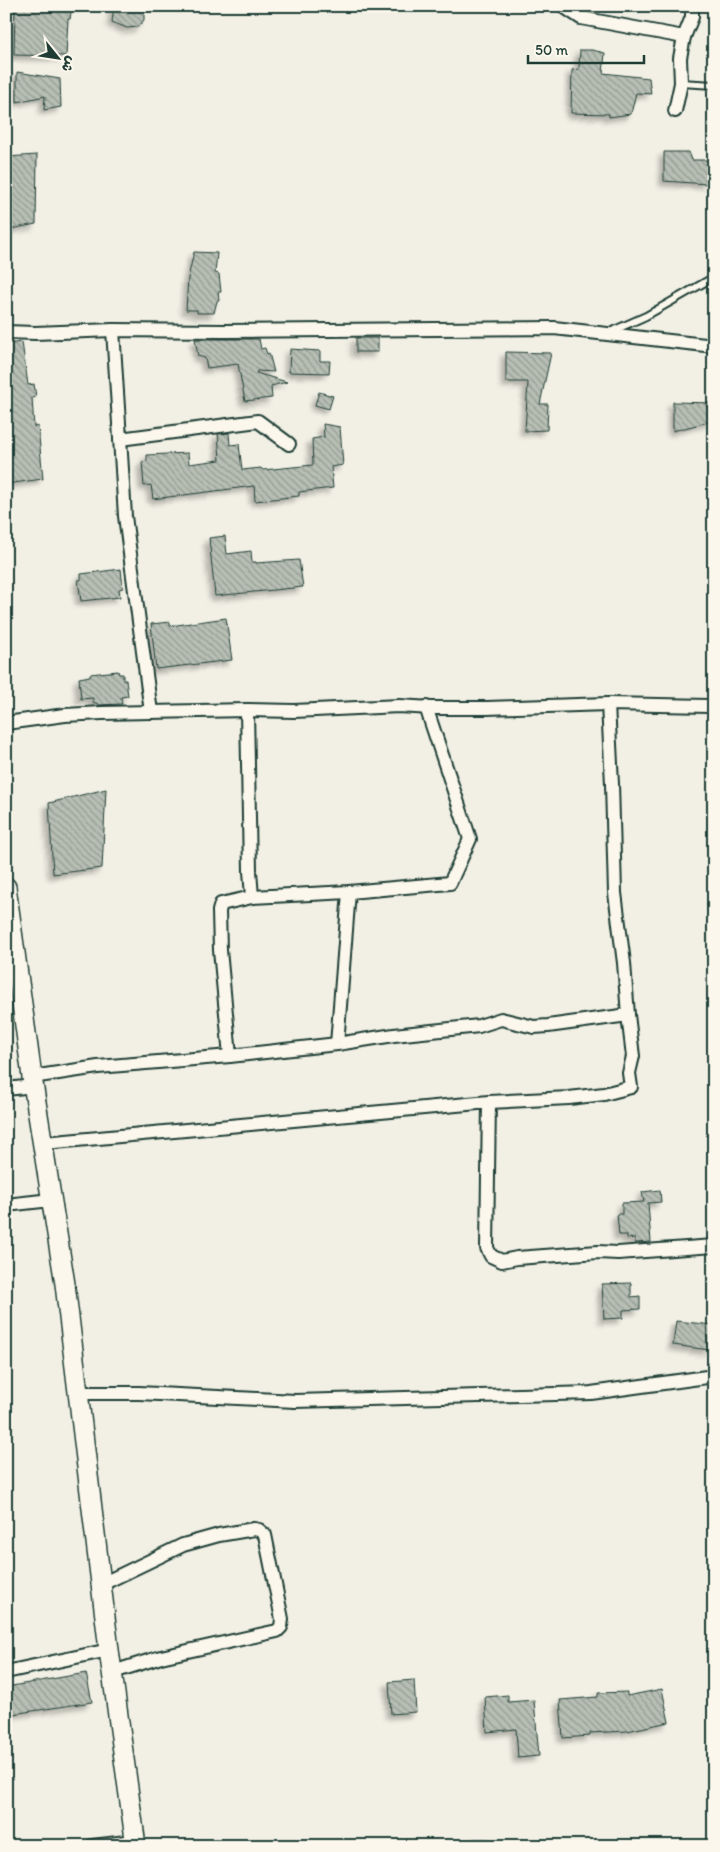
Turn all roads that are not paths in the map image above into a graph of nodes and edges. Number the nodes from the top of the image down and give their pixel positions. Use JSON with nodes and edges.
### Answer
{"nodes":[{"id":1,"x":563,"y":6,"type":"edge"},
{"id":2,"x":692,"y":6,"type":"edge"},
{"id":3,"x":684,"y":37,"type":"junction"},
{"id":4,"x":681,"y":83,"type":"junction"},
{"id":5,"x":714,"y":85,"type":"edge"},
{"id":6,"x":676,"y":110,"type":"dead end"},
{"id":7,"x":714,"y":277,"type":"edge"},
{"id":8,"x":113,"y":330,"type":"junction"},
{"id":9,"x":6,"y":332,"type":"edge"},
{"id":10,"x":607,"y":334,"type":"junction"},
{"id":11,"x":714,"y":346,"type":"edge"},
{"id":12,"x":120,"y":439,"type":"junction"},
{"id":13,"x":289,"y":444,"type":"dead end"},
{"id":14,"x":608,"y":704,"type":"junction"},
{"id":15,"x":709,"y":706,"type":"dead end"},
{"id":16,"x":426,"y":707,"type":"junction"},
{"id":17,"x":248,"y":710,"type":"junction"},
{"id":18,"x":151,"y":712,"type":"junction"},
{"id":19,"x":6,"y":723,"type":"edge"},
{"id":20,"x":6,"y":887,"type":"edge"},
{"id":21,"x":349,"y":892,"type":"junction"},
{"id":22,"x":252,"y":897,"type":"junction"},
{"id":23,"x":12,"y":985,"type":"edge"},
{"id":24,"x":628,"y":1015,"type":"junction"},
{"id":25,"x":337,"y":1044,"type":"junction"},
{"id":26,"x":230,"y":1056,"type":"junction"},
{"id":27,"x":33,"y":1081,"type":"junction"},
{"id":28,"x":6,"y":1089,"type":"edge"},
{"id":29,"x":489,"y":1102,"type":"junction"},
{"id":30,"x":44,"y":1143,"type":"junction"},
{"id":31,"x":51,"y":1200,"type":"junction"},
{"id":32,"x":6,"y":1205,"type":"edge"},
{"id":33,"x":714,"y":1246,"type":"edge"},
{"id":34,"x":714,"y":1376,"type":"edge"},
{"id":35,"x":78,"y":1393,"type":"junction"},
{"id":36,"x":102,"y":1584,"type":"junction"},
{"id":37,"x":109,"y":1650,"type":"junction"},
{"id":38,"x":6,"y":1672,"type":"edge"},
{"id":39,"x":113,"y":1672,"type":"junction"},
{"id":40,"x":135,"y":1843,"type":"edge"},
{"id":41,"x":92,"y":1846,"type":"edge"},
{"id":42,"x":476,"y":1846,"type":"edge"},
{"id":43,"x":486,"y":1846,"type":"edge"}],
"edges":[{"from":1,"to":3,"type":"street"},
{"from":2,"to":3,"type":"street"},
{"from":3,"to":4,"type":"street"},
{"from":4,"to":5,"type":"lane"},
{"from":4,"to":6,"type":"street"},
{"from":7,"to":10,"type":"lane"},
{"from":8,"to":9,"type":"street"},
{"from":8,"to":10,"type":"street"},
{"from":8,"to":12,"type":"street"},
{"from":10,"to":11,"type":"street"},
{"from":12,"to":13,"type":"street"},
{"from":12,"to":18,"type":"street"},
{"from":14,"to":15,"type":"street"},
{"from":14,"to":16,"type":"street"},
{"from":14,"to":24,"type":"street"},
{"from":16,"to":17,"type":"street"},
{"from":16,"to":21,"type":"street"},
{"from":17,"to":18,"type":"street"},
{"from":17,"to":22,"type":"street"},
{"from":18,"to":19,"type":"street"},
{"from":20,"to":23,"type":"main road"},
{"from":21,"to":22,"type":"street"},
{"from":21,"to":25,"type":"street"},
{"from":22,"to":26,"type":"street"},
{"from":23,"to":27,"type":"main road"},
{"from":24,"to":25,"type":"street"},
{"from":24,"to":29,"type":"street"},
{"from":25,"to":26,"type":"street"},
{"from":26,"to":27,"type":"street"},
{"from":27,"to":28,"type":"street"},
{"from":27,"to":30,"type":"main road"},
{"from":29,"to":30,"type":"street"},
{"from":29,"to":33,"type":"street"},
{"from":30,"to":31,"type":"main road"},
{"from":31,"to":32,"type":"street"},
{"from":31,"to":35,"type":"main road"},
{"from":34,"to":35,"type":"street"},
{"from":35,"to":36,"type":"main road"},
{"from":36,"to":37,"type":"main road"},
{"from":36,"to":39,"type":"street"},
{"from":37,"to":38,"type":"street"},
{"from":37,"to":39,"type":"main road"},
{"from":39,"to":40,"type":"main road"},
{"from":40,"to":41,"type":"street"},
{"from":42,"to":43,"type":"street"}]}
